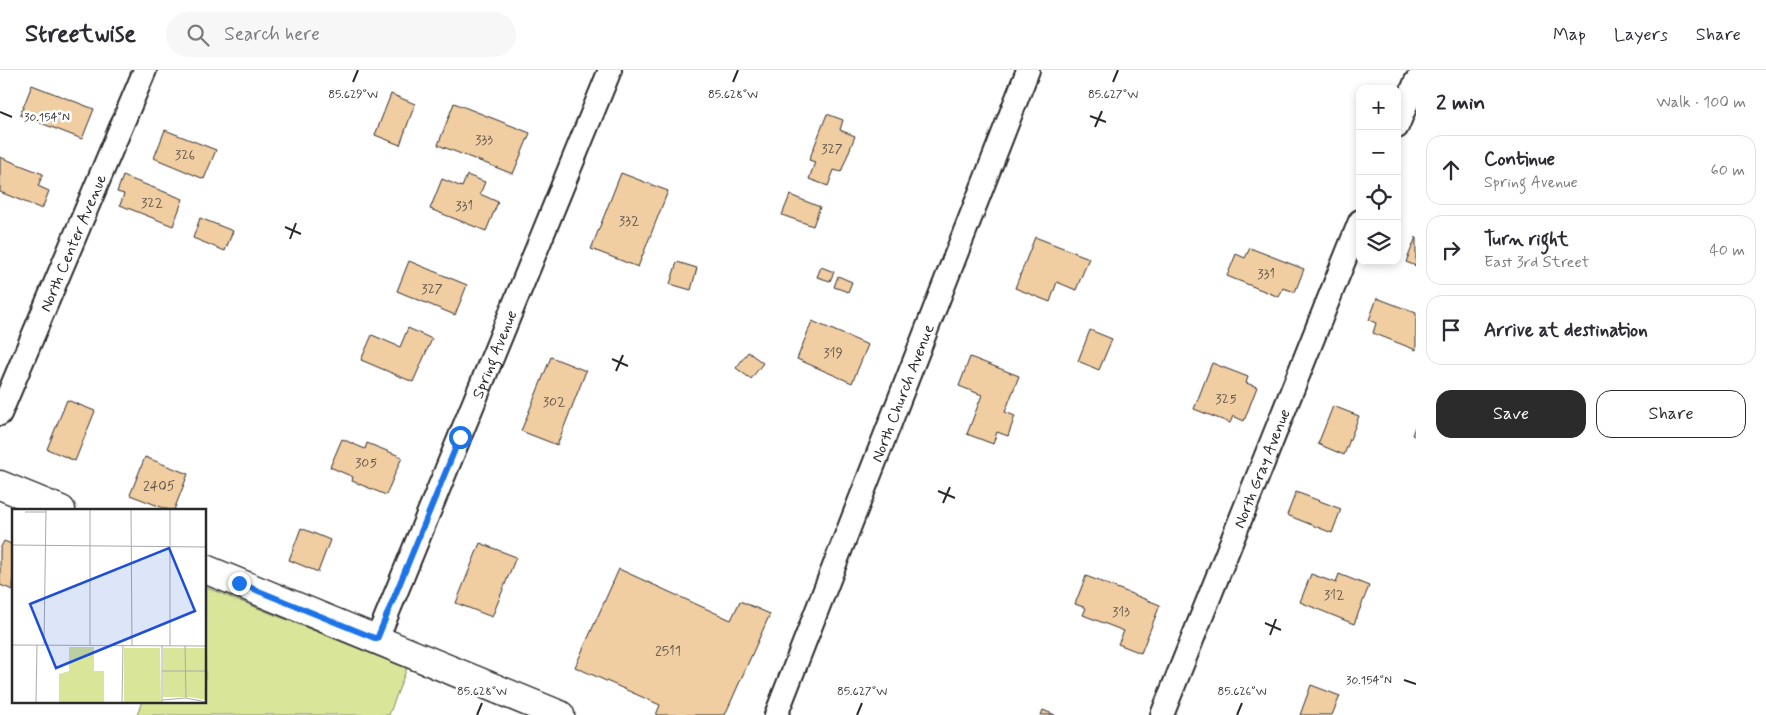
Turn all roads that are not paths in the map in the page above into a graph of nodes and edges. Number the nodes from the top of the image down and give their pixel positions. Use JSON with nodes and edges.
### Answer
{"nodes":[{"id":1,"x":145,"y":70,"type":"edge"},
{"id":2,"x":610,"y":70,"type":"edge"},
{"id":3,"x":1028,"y":70,"type":"edge"},
{"id":4,"x":1416,"y":80,"type":"edge"},
{"id":5,"x":1401,"y":117,"type":"edge"},
{"id":6,"x":1356,"y":231,"type":"edge"},
{"id":7,"x":0,"y":414,"type":"edge"},
{"id":8,"x":0,"y":485,"type":"edge"},
{"id":9,"x":59,"y":509,"type":"edge"},
{"id":10,"x":206,"y":569,"type":"edge"},
{"id":11,"x":377,"y":639,"type":"junction"},
{"id":12,"x":560,"y":715,"type":"edge"},
{"id":13,"x":776,"y":715,"type":"edge"},
{"id":14,"x":1162,"y":715,"type":"edge"}],
"edges":[{"from":1,"to":7,"type":"street","name":"North Center Avenue"},
{"from":2,"to":11,"type":"street","name":"Spring Avenue"},
{"from":3,"to":13,"type":"street","name":"North Church Avenue"},
{"from":4,"to":5,"type":"street"},
{"from":6,"to":14,"type":"street","name":"North Gray Avenue"},
{"from":8,"to":9,"type":"street"},
{"from":10,"to":11,"type":"street"},
{"from":11,"to":12,"type":"street"}]}
